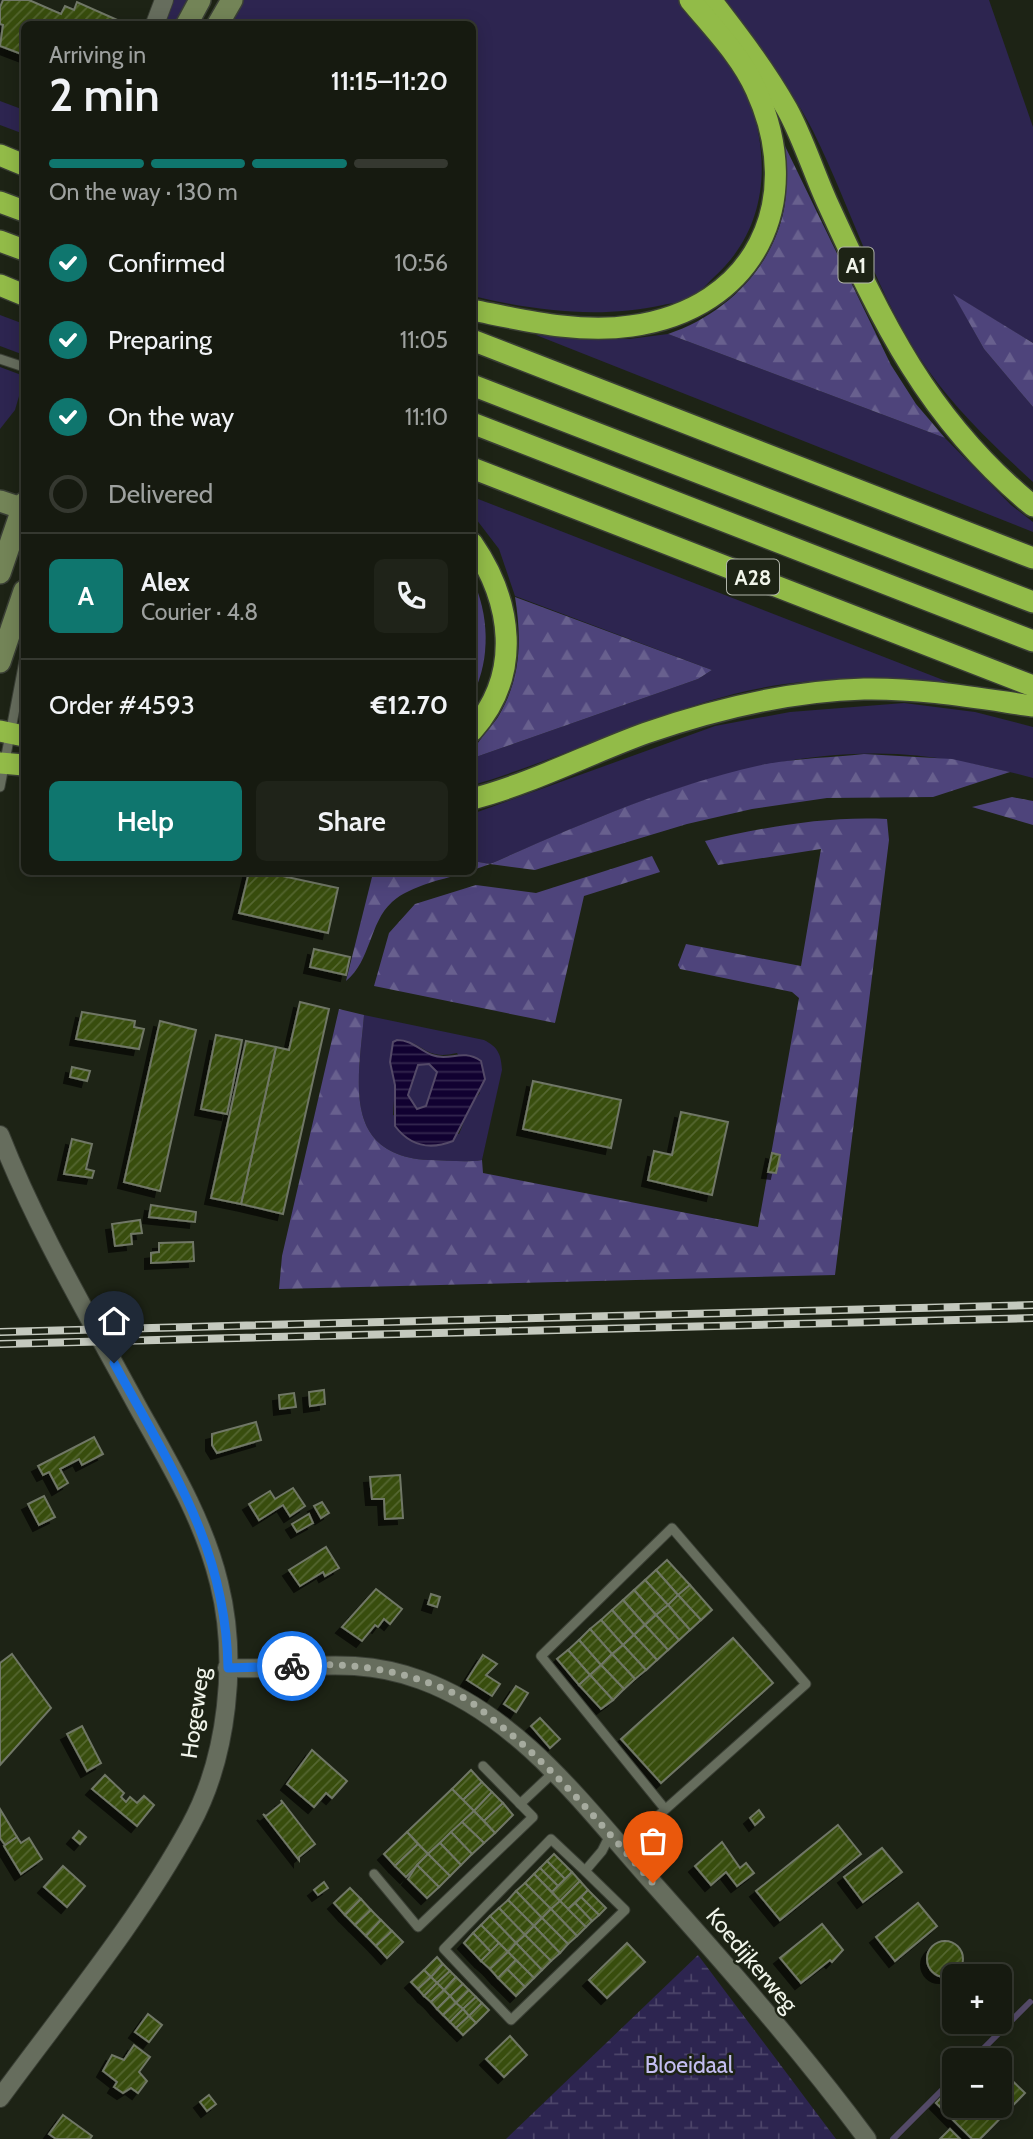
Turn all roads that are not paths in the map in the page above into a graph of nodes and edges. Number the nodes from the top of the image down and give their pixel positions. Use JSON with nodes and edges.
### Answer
{"nodes":[{"id":1,"x":164,"y":0,"type":"edge"},
{"id":2,"x":200,"y":0,"type":"edge"},
{"id":3,"x":232,"y":0,"type":"edge"},
{"id":4,"x":690,"y":0,"type":"edge"},
{"id":5,"x":711,"y":0,"type":"edge"},
{"id":6,"x":156,"y":21,"type":"edge"},
{"id":7,"x":189,"y":21,"type":"edge"},
{"id":8,"x":220,"y":21,"type":"edge"},
{"id":9,"x":0,"y":155,"type":"edge"},
{"id":10,"x":21,"y":164,"type":"edge"},
{"id":11,"x":0,"y":202,"type":"edge"},
{"id":12,"x":21,"y":210,"type":"edge"},
{"id":13,"x":0,"y":241,"type":"edge"},
{"id":14,"x":21,"y":249,"type":"edge"},
{"id":15,"x":0,"y":285,"type":"edge"},
{"id":16,"x":21,"y":294,"type":"edge"},
{"id":17,"x":476,"y":311,"type":"edge"},
{"id":18,"x":476,"y":342,"type":"edge"},
{"id":19,"x":0,"y":359,"type":"edge"},
{"id":20,"x":21,"y":366,"type":"edge"},
{"id":21,"x":476,"y":387,"type":"edge"},
{"id":22,"x":476,"y":425,"type":"edge"},
{"id":23,"x":476,"y":470,"type":"edge"},
{"id":24,"x":0,"y":501,"type":"edge"},
{"id":25,"x":21,"y":506,"type":"edge"},
{"id":26,"x":1033,"y":506,"type":"edge"},
{"id":27,"x":21,"y":515,"type":"edge"},
{"id":28,"x":12,"y":539,"type":"edge"},
{"id":29,"x":476,"y":548,"type":"edge"},
{"id":30,"x":1033,"y":558,"type":"edge"},
{"id":31,"x":0,"y":573,"type":"edge"},
{"id":32,"x":21,"y":600,"type":"edge"},
{"id":33,"x":1033,"y":602,"type":"edge"},
{"id":34,"x":1033,"y":641,"type":"edge"},
{"id":35,"x":0,"y":662,"type":"edge"},
{"id":36,"x":21,"y":678,"type":"edge"},
{"id":37,"x":1033,"y":686,"type":"edge"},
{"id":38,"x":1033,"y":706,"type":"edge"},
{"id":39,"x":476,"y":725,"type":"edge"},
{"id":40,"x":11,"y":733,"type":"edge"},
{"id":41,"x":10,"y":764,"type":"edge"},
{"id":42,"x":0,"y":787,"type":"edge"},
{"id":43,"x":476,"y":798,"type":"edge"},
{"id":44,"x":0,"y":1135,"type":"edge"},
{"id":45,"x":228,"y":1668,"type":"junction"},
{"id":46,"x":482,"y":1766,"type":"dead end"},
{"id":47,"x":554,"y":1772,"type":"junction"},
{"id":48,"x":520,"y":1804,"type":"junction"},
{"id":49,"x":666,"y":1809,"type":"junction"},
{"id":50,"x":616,"y":1841,"type":"junction"},
{"id":51,"x":585,"y":1871,"type":"junction"},
{"id":52,"x":374,"y":1874,"type":"dead end"},
{"id":53,"x":0,"y":2098,"type":"edge"},
{"id":54,"x":867,"y":2139,"type":"edge"}],
"edges":[{"from":1,"to":6,"type":"street"},
{"from":2,"to":7,"type":"main road"},
{"from":3,"to":8,"type":"main road"},
{"from":4,"to":17,"type":"highway"},
{"from":5,"to":26,"type":"highway","number":"A1"},
{"from":9,"to":10,"type":"highway"},
{"from":11,"to":12,"type":"highway"},
{"from":13,"to":14,"type":"highway"},
{"from":15,"to":16,"type":"highway"},
{"from":18,"to":30,"type":"highway"},
{"from":19,"to":20,"type":"lane"},
{"from":21,"to":33,"type":"highway"},
{"from":22,"to":34,"type":"highway"},
{"from":23,"to":37,"type":"highway","number":"A28"},
{"from":24,"to":25,"type":"main road"},
{"from":27,"to":28,"type":"main road"},
{"from":28,"to":31,"type":"main road"},
{"from":29,"to":39,"type":"highway"},
{"from":32,"to":35,"type":"main road"},
{"from":36,"to":40,"type":"lane"},
{"from":38,"to":43,"type":"highway"},
{"from":40,"to":41,"type":"lane"},
{"from":41,"to":42,"type":"lane"},
{"from":44,"to":45,"type":"street","name":"Hogeweg"},
{"from":45,"to":47,"type":"street","name":"Koedijkerweg"},
{"from":45,"to":53,"type":"street","name":"Hogeweg"},
{"from":46,"to":48,"type":"lane"},
{"from":47,"to":48,"type":"lane"},
{"from":47,"to":50,"type":"street","name":"Koedijkerweg"},
{"from":48,"to":52,"type":"lane"},
{"from":49,"to":49,"type":"lane"},
{"from":49,"to":50,"type":"lane"},
{"from":50,"to":51,"type":"lane"},
{"from":50,"to":54,"type":"street","name":"Koedijkerweg"},
{"from":51,"to":51,"type":"lane"}]}
